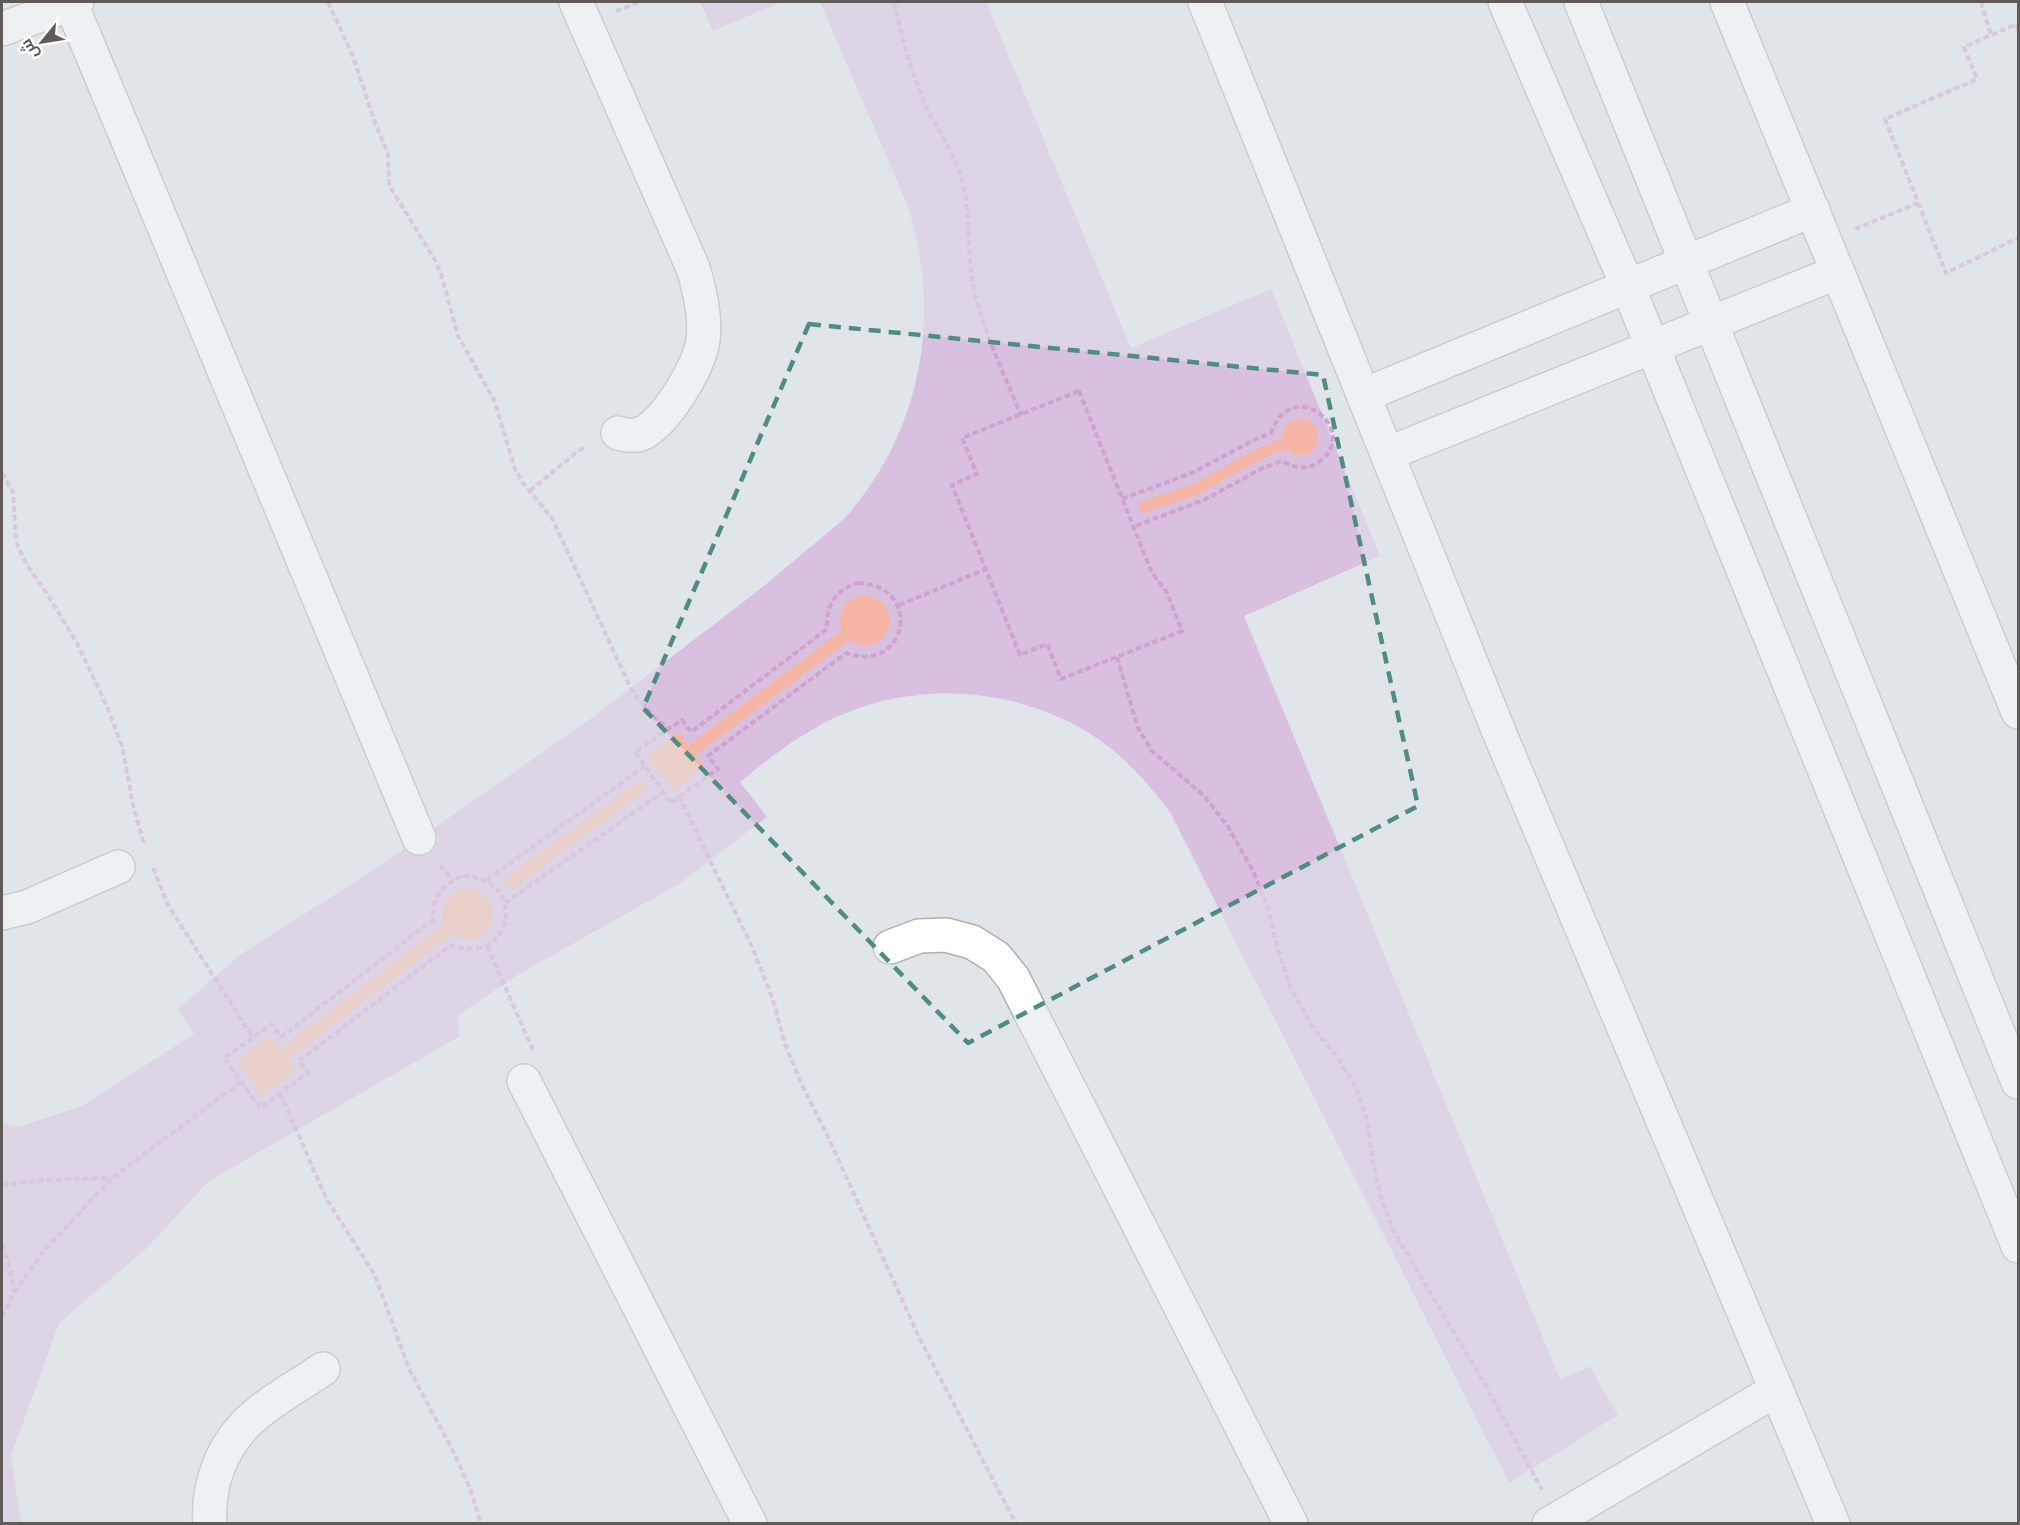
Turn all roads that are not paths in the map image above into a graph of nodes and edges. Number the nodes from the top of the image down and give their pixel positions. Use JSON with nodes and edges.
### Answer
{"nodes":[{"id":1,"x":576,"y":2,"type":"edge"},
{"id":2,"x":1204,"y":2,"type":"edge"},
{"id":3,"x":1505,"y":2,"type":"edge"},
{"id":4,"x":1581,"y":2,"type":"edge"},
{"id":5,"x":1727,"y":2,"type":"edge"},
{"id":6,"x":74,"y":3,"type":"edge"},
{"id":7,"x":2,"y":30,"type":"edge"},
{"id":8,"x":1813,"y":210,"type":"junction"},
{"id":9,"x":1686,"y":263,"type":"junction"},
{"id":10,"x":1838,"y":272,"type":"junction"},
{"id":11,"x":1628,"y":287,"type":"junction"},
{"id":12,"x":1711,"y":324,"type":"junction"},
{"id":13,"x":1652,"y":348,"type":"junction"},
{"id":14,"x":1364,"y":395,"type":"junction"},
{"id":15,"x":618,"y":433,"type":"road end"},
{"id":16,"x":1387,"y":454,"type":"junction"},
{"id":17,"x":2019,"y":712,"type":"edge"},
{"id":18,"x":419,"y":838,"type":"dead end"},
{"id":19,"x":118,"y":867,"type":"dead end"},
{"id":20,"x":2,"y":913,"type":"edge"},
{"id":21,"x":890,"y":947,"type":"dead end"},
{"id":22,"x":524,"y":1081,"type":"road end"},
{"id":23,"x":2019,"y":1082,"type":"edge"},
{"id":24,"x":2019,"y":1245,"type":"edge"},
{"id":25,"x":323,"y":1369,"type":"dead end"},
{"id":26,"x":1776,"y":1389,"type":"junction"},
{"id":27,"x":1553,"y":1521,"type":"edge"},
{"id":28,"x":210,"y":1524,"type":"edge"},
{"id":29,"x":750,"y":1524,"type":"edge"},
{"id":30,"x":1291,"y":1524,"type":"edge"},
{"id":31,"x":1833,"y":1524,"type":"edge"}],
"edges":[{"from":1,"to":15,"type":"street"},
{"from":2,"to":14,"type":"street"},
{"from":3,"to":11,"type":"street"},
{"from":4,"to":9,"type":"street"},
{"from":5,"to":8,"type":"street"},
{"from":6,"to":7,"type":"street"},
{"from":6,"to":18,"type":"street"},
{"from":8,"to":9,"type":"street"},
{"from":8,"to":10,"type":"street"},
{"from":9,"to":11,"type":"street"},
{"from":9,"to":12,"type":"street"},
{"from":10,"to":12,"type":"street"},
{"from":10,"to":17,"type":"street"},
{"from":11,"to":13,"type":"street"},
{"from":11,"to":14,"type":"street"},
{"from":12,"to":13,"type":"street"},
{"from":12,"to":23,"type":"street"},
{"from":13,"to":16,"type":"street"},
{"from":13,"to":24,"type":"street"},
{"from":14,"to":16,"type":"street"},
{"from":16,"to":26,"type":"street"},
{"from":19,"to":20,"type":"street"},
{"from":21,"to":30,"type":"street"},
{"from":22,"to":29,"type":"street"},
{"from":25,"to":28,"type":"street"},
{"from":26,"to":27,"type":"street"},
{"from":26,"to":31,"type":"street"}]}
